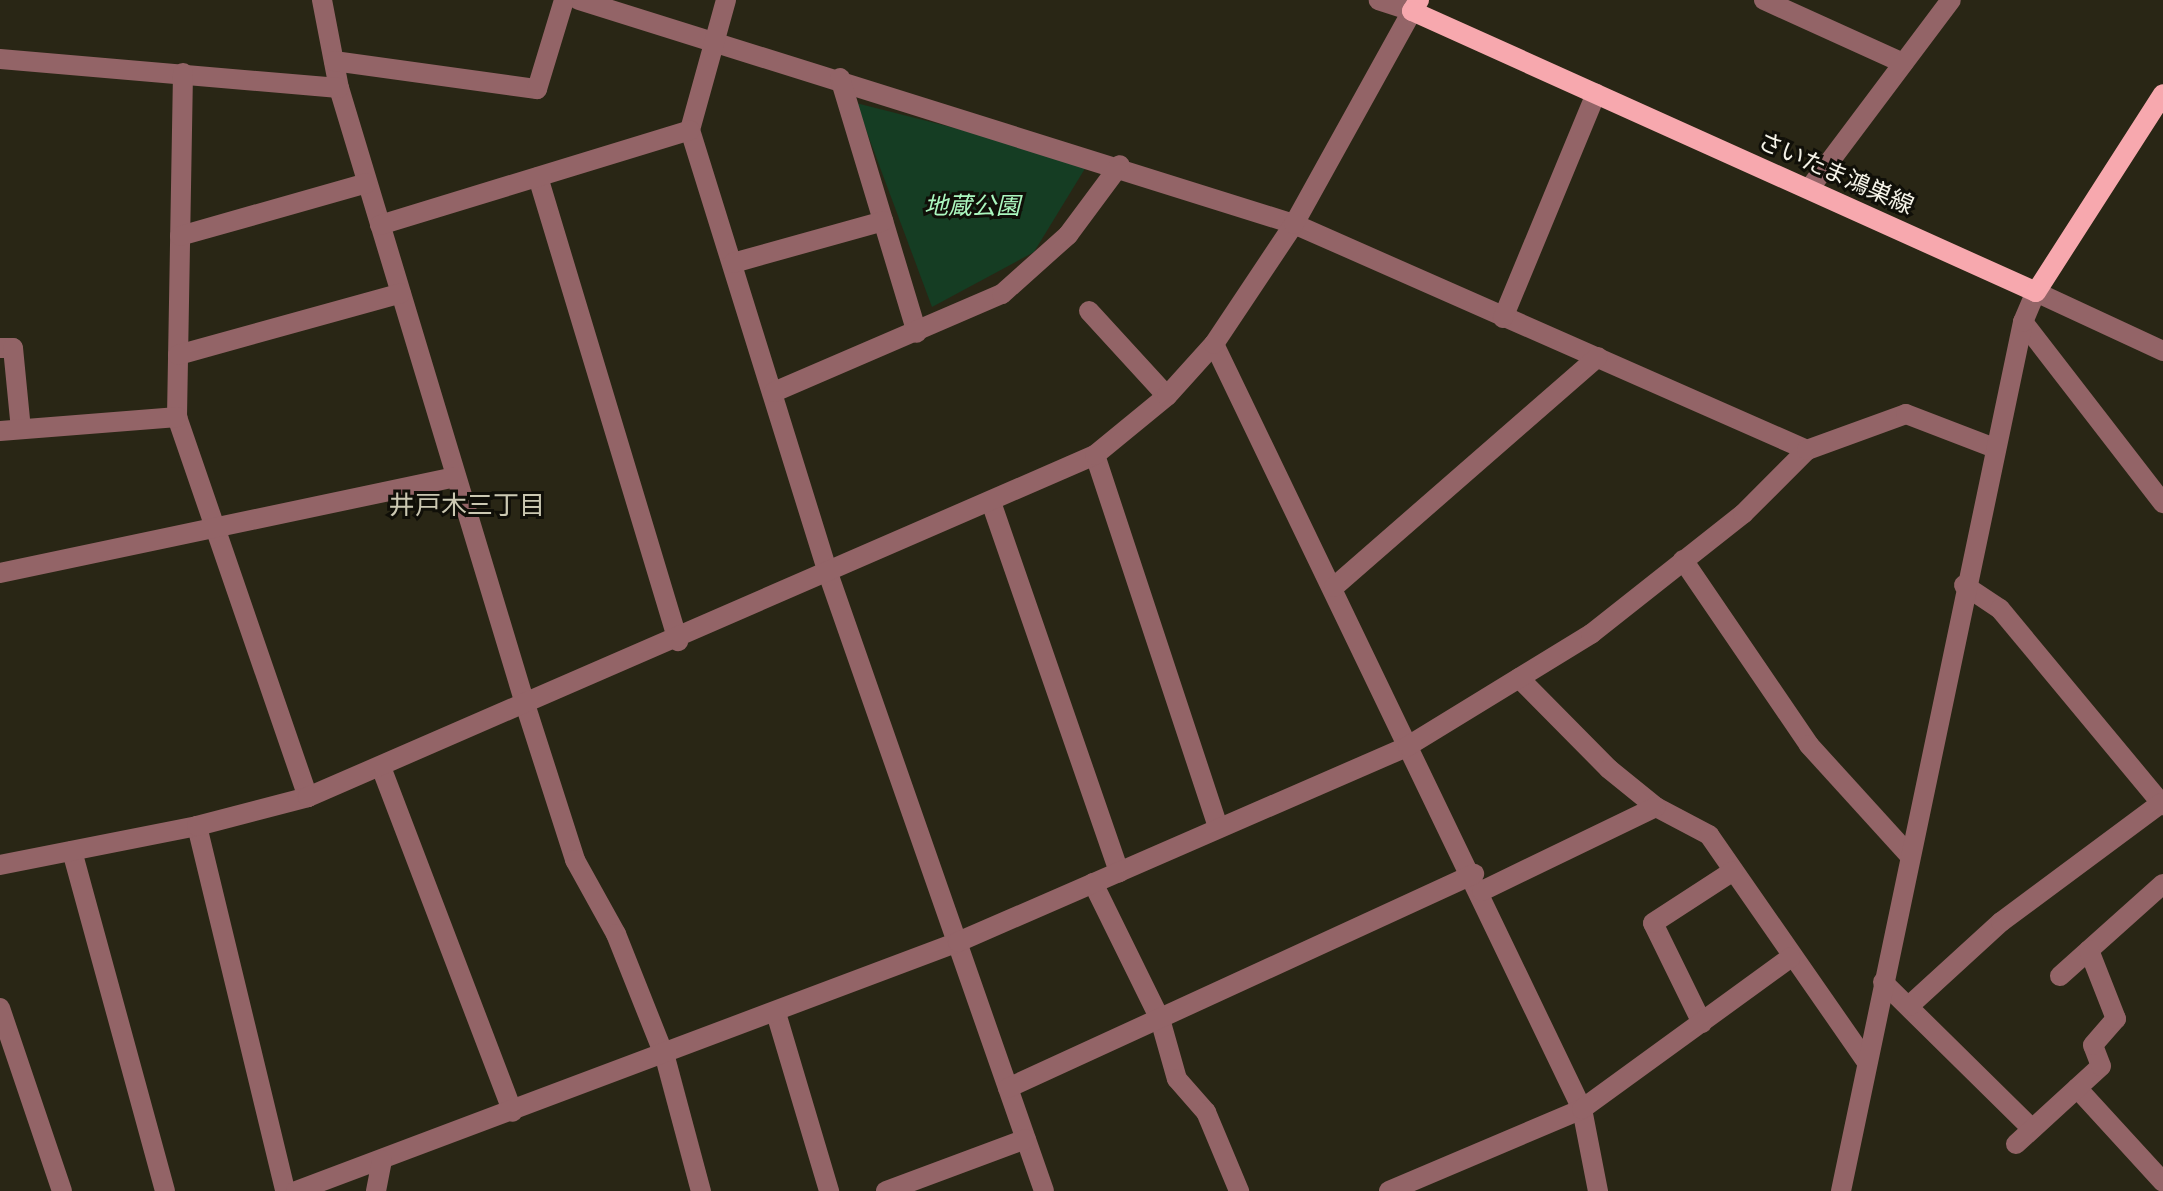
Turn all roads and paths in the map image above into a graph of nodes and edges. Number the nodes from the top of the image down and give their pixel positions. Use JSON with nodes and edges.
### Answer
{"nodes":[{"id":1,"x":322,"y":0,"type":"edge"},
{"id":2,"x":564,"y":0,"type":"edge"},
{"id":3,"x":579,"y":0,"type":"edge"},
{"id":4,"x":726,"y":0,"type":"edge"},
{"id":5,"x":1379,"y":0,"type":"edge"},
{"id":6,"x":1764,"y":0,"type":"edge"},
{"id":7,"x":1951,"y":0,"type":"edge"},
{"id":8,"x":1415,"y":5,"type":"edge"},
{"id":9,"x":714,"y":42,"type":"junction"},
{"id":10,"x":0,"y":59,"type":"edge"},
{"id":11,"x":334,"y":61,"type":"junction"},
{"id":12,"x":1903,"y":63,"type":"junction"},
{"id":13,"x":183,"y":73,"type":"junction"},
{"id":14,"x":840,"y":78,"type":"junction"},
{"id":15,"x":339,"y":88,"type":"junction"},
{"id":16,"x":1596,"y":93,"type":"junction"},
{"id":17,"x":2163,"y":94,"type":"edge"},
{"id":18,"x":690,"y":130,"type":"junction"},
{"id":19,"x":1120,"y":165,"type":"junction"},
{"id":20,"x":538,"y":177,"type":"junction"},
{"id":21,"x":367,"y":183,"type":"junction"},
{"id":22,"x":1809,"y":189,"type":"junction"},
{"id":23,"x":883,"y":221,"type":"junction"},
{"id":24,"x":1294,"y":224,"type":"junction"},
{"id":25,"x":380,"y":225,"type":"junction"},
{"id":26,"x":180,"y":236,"type":"junction"},
{"id":27,"x":733,"y":263,"type":"junction"},
{"id":28,"x":2036,"y":292,"type":"junction"},
{"id":29,"x":401,"y":293,"type":"junction"},
{"id":30,"x":1089,"y":311,"type":"dead end"},
{"id":31,"x":1503,"y":318,"type":"junction"},
{"id":32,"x":2023,"y":322,"type":"junction"},
{"id":33,"x":917,"y":333,"type":"junction"},
{"id":34,"x":1214,"y":344,"type":"junction"},
{"id":35,"x":0,"y":348,"type":"edge"},
{"id":36,"x":2163,"y":351,"type":"edge"},
{"id":37,"x":178,"y":355,"type":"junction"},
{"id":38,"x":1598,"y":357,"type":"junction"},
{"id":39,"x":774,"y":392,"type":"junction"},
{"id":40,"x":1167,"y":396,"type":"junction"},
{"id":41,"x":177,"y":417,"type":"junction"},
{"id":42,"x":10,"y":430,"type":"edge"},
{"id":43,"x":1992,"y":447,"type":"junction"},
{"id":44,"x":1807,"y":450,"type":"junction"},
{"id":45,"x":1095,"y":455,"type":"junction"},
{"id":46,"x":456,"y":477,"type":"junction"},
{"id":47,"x":991,"y":502,"type":"junction"},
{"id":48,"x":2163,"y":503,"type":"edge"},
{"id":49,"x":212,"y":532,"type":"junction"},
{"id":50,"x":1683,"y":560,"type":"junction"},
{"id":51,"x":0,"y":573,"type":"edge"},
{"id":52,"x":829,"y":576,"type":"junction"},
{"id":53,"x":1964,"y":585,"type":"junction"},
{"id":54,"x":1334,"y":587,"type":"junction"},
{"id":55,"x":678,"y":641,"type":"junction"},
{"id":56,"x":1519,"y":678,"type":"junction"},
{"id":57,"x":526,"y":707,"type":"junction"},
{"id":58,"x":1408,"y":746,"type":"junction"},
{"id":59,"x":381,"y":767,"type":"junction"},
{"id":60,"x":308,"y":797,"type":"junction"},
{"id":61,"x":2162,"y":804,"type":"edge"},
{"id":62,"x":1656,"y":807,"type":"junction"},
{"id":63,"x":197,"y":826,"type":"junction"},
{"id":64,"x":1218,"y":828,"type":"junction"},
{"id":65,"x":72,"y":851,"type":"junction"},
{"id":66,"x":1909,"y":855,"type":"junction"},
{"id":67,"x":0,"y":865,"type":"edge"},
{"id":68,"x":1733,"y":871,"type":"junction"},
{"id":69,"x":1119,"y":872,"type":"junction"},
{"id":70,"x":1093,"y":883,"type":"junction"},
{"id":71,"x":1478,"y":883,"type":"junction"},
{"id":72,"x":2163,"y":884,"type":"edge"},
{"id":73,"x":958,"y":942,"type":"junction"},
{"id":74,"x":2089,"y":950,"type":"junction"},
{"id":75,"x":1791,"y":957,"type":"junction"},
{"id":76,"x":2060,"y":976,"type":"dead end"},
{"id":77,"x":1883,"y":982,"type":"junction"},
{"id":78,"x":1909,"y":1006,"type":"junction"},
{"id":79,"x":0,"y":1008,"type":"edge"},
{"id":80,"x":776,"y":1013,"type":"junction"},
{"id":81,"x":1160,"y":1019,"type":"junction"},
{"id":82,"x":1702,"y":1023,"type":"junction"},
{"id":83,"x":665,"y":1057,"type":"junction"},
{"id":84,"x":1867,"y":1062,"type":"junction"},
{"id":85,"x":1008,"y":1088,"type":"junction"},
{"id":86,"x":2077,"y":1088,"type":"junction"},
{"id":87,"x":1582,"y":1109,"type":"junction"},
{"id":88,"x":513,"y":1112,"type":"junction"},
{"id":89,"x":2032,"y":1129,"type":"junction"},
{"id":90,"x":1026,"y":1139,"type":"junction"},
{"id":91,"x":2016,"y":1144,"type":"dead end"},
{"id":92,"x":382,"y":1161,"type":"junction"},
{"id":93,"x":2163,"y":1182,"type":"edge"},
{"id":94,"x":62,"y":1191,"type":"edge"},
{"id":95,"x":165,"y":1191,"type":"edge"},
{"id":96,"x":285,"y":1191,"type":"edge"},
{"id":97,"x":296,"y":1191,"type":"edge"},
{"id":98,"x":376,"y":1191,"type":"edge"},
{"id":99,"x":701,"y":1191,"type":"edge"},
{"id":100,"x":829,"y":1191,"type":"edge"},
{"id":101,"x":886,"y":1191,"type":"edge"},
{"id":102,"x":1044,"y":1191,"type":"edge"},
{"id":103,"x":1239,"y":1191,"type":"edge"},
{"id":104,"x":1389,"y":1191,"type":"edge"},
{"id":105,"x":1598,"y":1191,"type":"edge"},
{"id":106,"x":1841,"y":1191,"type":"edge"}],
"edges":[{"from":1,"to":11,"type":"street"},
{"from":2,"to":11,"type":"street"},
{"from":3,"to":9,"type":"street"},
{"from":4,"to":9,"type":"street"},
{"from":5,"to":8,"type":"street"},
{"from":6,"to":12,"type":"street"},
{"from":7,"to":12,"type":"street"},
{"from":8,"to":16,"type":"main road","name":"さいたま鴻巣線"},
{"from":8,"to":24,"type":"street"},
{"from":9,"to":14,"type":"street"},
{"from":9,"to":18,"type":"street"},
{"from":10,"to":13,"type":"street"},
{"from":11,"to":15,"type":"street"},
{"from":12,"to":22,"type":"street"},
{"from":13,"to":15,"type":"street"},
{"from":13,"to":26,"type":"street"},
{"from":14,"to":19,"type":"street"},
{"from":14,"to":23,"type":"street"},
{"from":15,"to":21,"type":"street"},
{"from":16,"to":22,"type":"main road","name":"さいたま鴻巣線"},
{"from":16,"to":31,"type":"street"},
{"from":17,"to":28,"type":"main road"},
{"from":18,"to":20,"type":"street"},
{"from":18,"to":27,"type":"street"},
{"from":19,"to":24,"type":"street"},
{"from":19,"to":33,"type":"street"},
{"from":20,"to":25,"type":"street"},
{"from":20,"to":55,"type":"street"},
{"from":21,"to":25,"type":"street"},
{"from":21,"to":26,"type":"street"},
{"from":22,"to":28,"type":"main road","name":"さいたま鴻巣線"},
{"from":23,"to":27,"type":"street"},
{"from":23,"to":33,"type":"street"},
{"from":24,"to":31,"type":"street"},
{"from":24,"to":34,"type":"street"},
{"from":25,"to":29,"type":"street"},
{"from":26,"to":37,"type":"street"},
{"from":27,"to":39,"type":"street"},
{"from":28,"to":32,"type":"street"},
{"from":28,"to":36,"type":"street"},
{"from":29,"to":37,"type":"street"},
{"from":29,"to":46,"type":"street"},
{"from":30,"to":40,"type":"street"},
{"from":31,"to":38,"type":"street"},
{"from":32,"to":43,"type":"street"},
{"from":32,"to":48,"type":"street"},
{"from":33,"to":39,"type":"street"},
{"from":34,"to":40,"type":"street"},
{"from":34,"to":54,"type":"street"},
{"from":35,"to":42,"type":"street"},
{"from":37,"to":41,"type":"street"},
{"from":38,"to":44,"type":"street"},
{"from":38,"to":54,"type":"street"},
{"from":39,"to":52,"type":"street"},
{"from":40,"to":45,"type":"street"},
{"from":41,"to":42,"type":"street"},
{"from":41,"to":49,"type":"street"},
{"from":43,"to":44,"type":"street"},
{"from":43,"to":53,"type":"street"},
{"from":44,"to":50,"type":"street"},
{"from":45,"to":47,"type":"street"},
{"from":45,"to":64,"type":"street"},
{"from":46,"to":49,"type":"street"},
{"from":46,"to":57,"type":"street"},
{"from":47,"to":52,"type":"street"},
{"from":47,"to":69,"type":"street"},
{"from":49,"to":51,"type":"street"},
{"from":49,"to":60,"type":"street"},
{"from":50,"to":56,"type":"street"},
{"from":50,"to":66,"type":"street"},
{"from":52,"to":55,"type":"street"},
{"from":52,"to":73,"type":"street"},
{"from":53,"to":61,"type":"street"},
{"from":53,"to":66,"type":"street"},
{"from":54,"to":58,"type":"street"},
{"from":55,"to":57,"type":"street"},
{"from":56,"to":58,"type":"street"},
{"from":56,"to":62,"type":"street"},
{"from":57,"to":59,"type":"street"},
{"from":57,"to":83,"type":"street"},
{"from":58,"to":64,"type":"street"},
{"from":58,"to":71,"type":"street"},
{"from":59,"to":60,"type":"street"},
{"from":59,"to":88,"type":"street"},
{"from":60,"to":63,"type":"street"},
{"from":61,"to":78,"type":"street"},
{"from":62,"to":68,"type":"street"},
{"from":62,"to":71,"type":"street"},
{"from":63,"to":65,"type":"street"},
{"from":63,"to":96,"type":"street"},
{"from":64,"to":69,"type":"street"},
{"from":65,"to":67,"type":"street"},
{"from":65,"to":95,"type":"street"},
{"from":66,"to":77,"type":"street"},
{"from":68,"to":75,"type":"street"},
{"from":68,"to":82,"type":"street"},
{"from":69,"to":70,"type":"street"},
{"from":70,"to":73,"type":"street"},
{"from":70,"to":81,"type":"street"},
{"from":71,"to":81,"type":"street"},
{"from":71,"to":87,"type":"street"},
{"from":72,"to":74,"type":"street"},
{"from":73,"to":80,"type":"street"},
{"from":73,"to":85,"type":"street"},
{"from":74,"to":76,"type":"street"},
{"from":74,"to":86,"type":"street"},
{"from":75,"to":82,"type":"street"},
{"from":75,"to":84,"type":"street"},
{"from":77,"to":78,"type":"street"},
{"from":77,"to":84,"type":"street"},
{"from":78,"to":89,"type":"street"},
{"from":79,"to":94,"type":"street"},
{"from":80,"to":83,"type":"street"},
{"from":80,"to":100,"type":"street"},
{"from":81,"to":85,"type":"street"},
{"from":81,"to":103,"type":"street"},
{"from":82,"to":87,"type":"street"},
{"from":83,"to":88,"type":"street"},
{"from":83,"to":99,"type":"street"},
{"from":84,"to":106,"type":"street"},
{"from":85,"to":90,"type":"street"},
{"from":86,"to":89,"type":"street"},
{"from":86,"to":93,"type":"street"},
{"from":87,"to":104,"type":"street"},
{"from":87,"to":105,"type":"street"},
{"from":88,"to":92,"type":"street"},
{"from":89,"to":91,"type":"street"},
{"from":90,"to":101,"type":"street"},
{"from":90,"to":102,"type":"street"},
{"from":92,"to":97,"type":"street"},
{"from":92,"to":98,"type":"street"}]}
